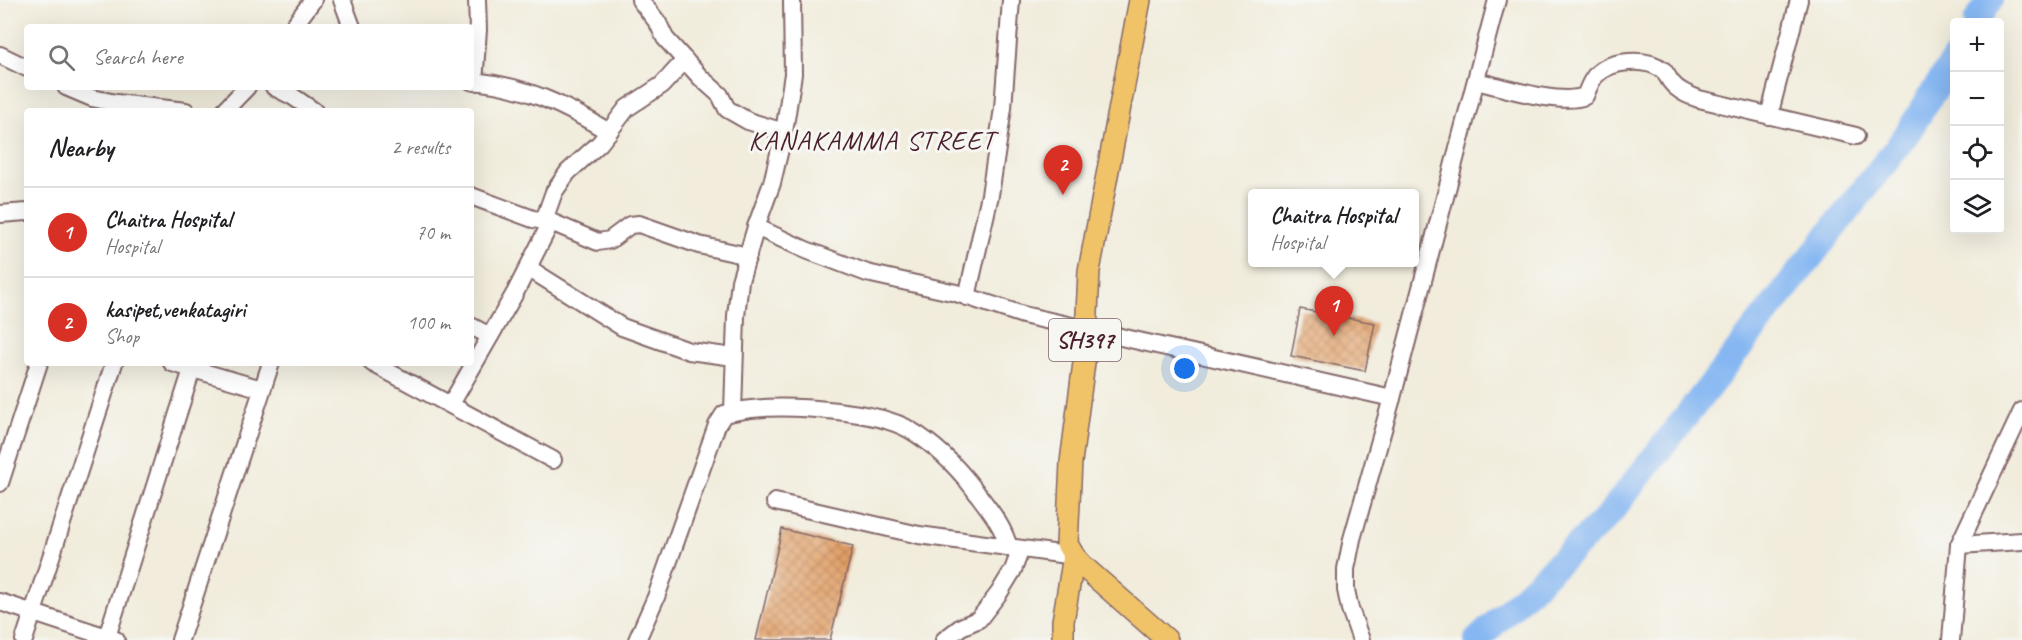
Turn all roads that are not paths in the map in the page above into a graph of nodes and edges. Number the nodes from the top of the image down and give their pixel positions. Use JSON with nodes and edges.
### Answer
{"nodes":[{"id":1,"x":314,"y":0,"type":"edge"},
{"id":2,"x":342,"y":0,"type":"edge"},
{"id":3,"x":477,"y":0,"type":"edge"},
{"id":4,"x":640,"y":0,"type":"edge"},
{"id":5,"x":792,"y":0,"type":"edge"},
{"id":6,"x":1011,"y":0,"type":"edge"},
{"id":7,"x":1140,"y":0,"type":"edge"},
{"id":8,"x":1497,"y":0,"type":"edge"},
{"id":9,"x":1799,"y":0,"type":"edge"},
{"id":10,"x":295,"y":24,"type":"edge"},
{"id":11,"x":351,"y":24,"type":"edge"},
{"id":12,"x":0,"y":55,"type":"edge"},
{"id":13,"x":685,"y":60,"type":"junction"},
{"id":14,"x":24,"y":67,"type":"edge"},
{"id":15,"x":474,"y":71,"type":"edge"},
{"id":16,"x":474,"y":81,"type":"edge"},
{"id":17,"x":1476,"y":81,"type":"junction"},
{"id":18,"x":73,"y":90,"type":"edge"},
{"id":19,"x":244,"y":90,"type":"edge"},
{"id":20,"x":280,"y":90,"type":"edge"},
{"id":21,"x":160,"y":108,"type":"edge"},
{"id":22,"x":227,"y":108,"type":"edge"},
{"id":23,"x":310,"y":108,"type":"edge"},
{"id":24,"x":1769,"y":116,"type":"junction"},
{"id":25,"x":609,"y":132,"type":"junction"},
{"id":26,"x":784,"y":132,"type":"junction"},
{"id":27,"x":1857,"y":136,"type":"dead end"},
{"id":28,"x":474,"y":197,"type":"edge"},
{"id":29,"x":24,"y":212,"type":"edge"},
{"id":30,"x":0,"y":214,"type":"edge"},
{"id":31,"x":548,"y":221,"type":"junction"},
{"id":32,"x":756,"y":227,"type":"junction"},
{"id":33,"x":748,"y":256,"type":"junction"},
{"id":34,"x":528,"y":268,"type":"junction"},
{"id":35,"x":967,"y":297,"type":"junction"},
{"id":36,"x":474,"y":328,"type":"edge"},
{"id":37,"x":1085,"y":329,"type":"junction"},
{"id":38,"x":490,"y":336,"type":"junction"},
{"id":39,"x":734,"y":363,"type":"junction"},
{"id":40,"x":474,"y":364,"type":"edge"},
{"id":41,"x":38,"y":366,"type":"edge"},
{"id":42,"x":113,"y":366,"type":"edge"},
{"id":43,"x":193,"y":366,"type":"edge"},
{"id":44,"x":270,"y":366,"type":"edge"},
{"id":45,"x":378,"y":366,"type":"edge"},
{"id":46,"x":473,"y":366,"type":"edge"},
{"id":47,"x":262,"y":389,"type":"junction"},
{"id":48,"x":1392,"y":398,"type":"junction"},
{"id":49,"x":451,"y":404,"type":"junction"},
{"id":50,"x":2022,"y":411,"type":"edge"},
{"id":51,"x":733,"y":412,"type":"junction"},
{"id":52,"x":553,"y":460,"type":"dead end"},
{"id":53,"x":0,"y":483,"type":"edge"},
{"id":54,"x":775,"y":501,"type":"dead end"},
{"id":55,"x":2022,"y":541,"type":"edge"},
{"id":56,"x":1959,"y":545,"type":"junction"},
{"id":57,"x":1015,"y":549,"type":"junction"},
{"id":58,"x":1074,"y":556,"type":"junction"},
{"id":59,"x":0,"y":602,"type":"edge"},
{"id":60,"x":33,"y":613,"type":"junction"},
{"id":61,"x":110,"y":639,"type":"edge"},
{"id":62,"x":24,"y":640,"type":"edge"},
{"id":63,"x":180,"y":640,"type":"edge"},
{"id":64,"x":637,"y":640,"type":"edge"},
{"id":65,"x":944,"y":640,"type":"edge"},
{"id":66,"x":1063,"y":640,"type":"edge"},
{"id":67,"x":1167,"y":640,"type":"edge"},
{"id":68,"x":1361,"y":640,"type":"edge"},
{"id":69,"x":1951,"y":640,"type":"edge"}],
"edges":[{"from":1,"to":10,"type":"street"},
{"from":2,"to":11,"type":"street"},
{"from":3,"to":15,"type":"street"},
{"from":4,"to":13,"type":"street"},
{"from":5,"to":26,"type":"street"},
{"from":6,"to":35,"type":"street"},
{"from":7,"to":37,"type":"main road","number":"SH397"},
{"from":8,"to":17,"type":"street"},
{"from":9,"to":24,"type":"street"},
{"from":12,"to":14,"type":"street"},
{"from":13,"to":25,"type":"street"},
{"from":13,"to":26,"type":"street"},
{"from":16,"to":25,"type":"street"},
{"from":17,"to":24,"type":"street"},
{"from":17,"to":48,"type":"street"},
{"from":18,"to":21,"type":"street"},
{"from":19,"to":22,"type":"street"},
{"from":20,"to":23,"type":"street"},
{"from":24,"to":27,"type":"street"},
{"from":25,"to":31,"type":"street"},
{"from":26,"to":32,"type":"street"},
{"from":28,"to":31,"type":"street"},
{"from":29,"to":30,"type":"street"},
{"from":31,"to":33,"type":"street"},
{"from":31,"to":34,"type":"street"},
{"from":32,"to":33,"type":"street"},
{"from":32,"to":35,"type":"street"},
{"from":33,"to":39,"type":"street"},
{"from":34,"to":38,"type":"street"},
{"from":34,"to":39,"type":"street"},
{"from":35,"to":37,"type":"street"},
{"from":36,"to":38,"type":"street"},
{"from":37,"to":48,"type":"street"},
{"from":37,"to":58,"type":"main road","number":"SH397"},
{"from":38,"to":40,"type":"street"},
{"from":39,"to":51,"type":"street"},
{"from":41,"to":53,"type":"street"},
{"from":42,"to":60,"type":"street"},
{"from":43,"to":47,"type":"street"},
{"from":43,"to":61,"type":"street"},
{"from":44,"to":47,"type":"street"},
{"from":45,"to":49,"type":"street"},
{"from":46,"to":49,"type":"street"},
{"from":47,"to":63,"type":"street"},
{"from":48,"to":68,"type":"street"},
{"from":49,"to":52,"type":"street"},
{"from":50,"to":56,"type":"street"},
{"from":51,"to":57,"type":"street"},
{"from":51,"to":64,"type":"street"},
{"from":54,"to":57,"type":"street"},
{"from":55,"to":56,"type":"street"},
{"from":56,"to":69,"type":"street"},
{"from":57,"to":58,"type":"street"},
{"from":57,"to":65,"type":"street"},
{"from":58,"to":66,"type":"main road"},
{"from":58,"to":67,"type":"main road"},
{"from":59,"to":60,"type":"street"},
{"from":60,"to":61,"type":"street"},
{"from":60,"to":62,"type":"street"}]}
